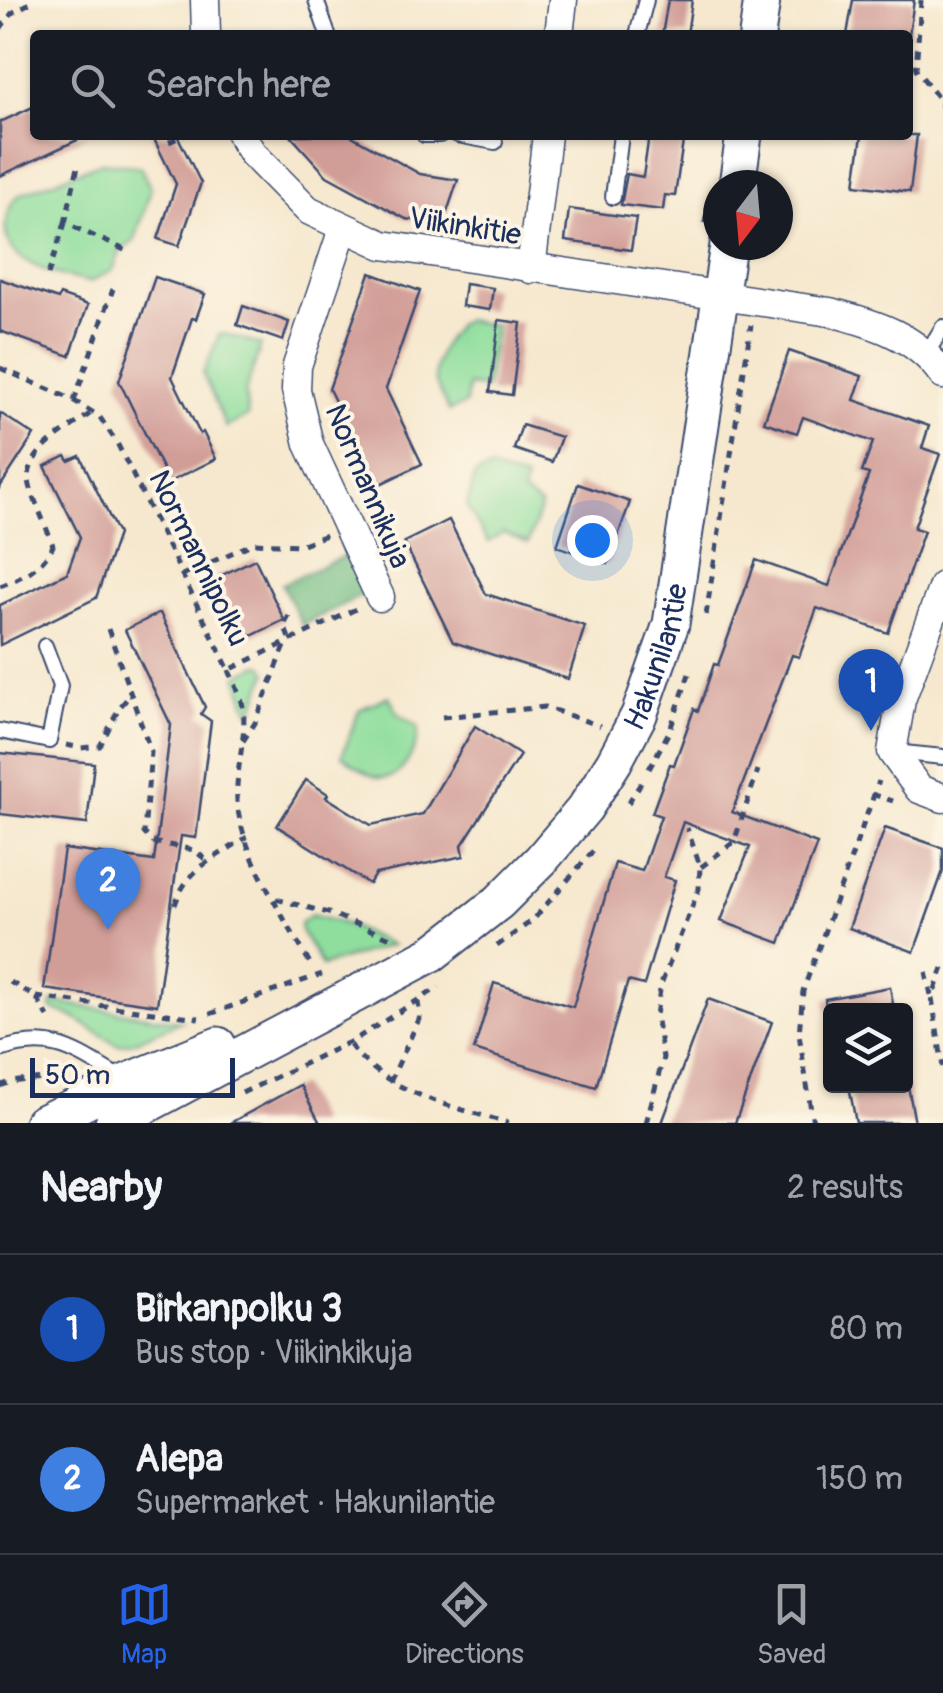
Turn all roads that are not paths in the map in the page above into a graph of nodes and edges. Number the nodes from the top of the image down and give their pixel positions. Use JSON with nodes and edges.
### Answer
{"nodes":[{"id":1,"x":205,"y":0,"type":"edge"},
{"id":2,"x":316,"y":0,"type":"edge"},
{"id":3,"x":563,"y":0,"type":"edge"},
{"id":4,"x":646,"y":0,"type":"edge"},
{"id":5,"x":762,"y":0,"type":"edge"},
{"id":6,"x":206,"y":30,"type":"edge"},
{"id":7,"x":326,"y":30,"type":"edge"},
{"id":8,"x":559,"y":30,"type":"edge"},
{"id":9,"x":638,"y":30,"type":"edge"},
{"id":10,"x":759,"y":30,"type":"edge"},
{"id":11,"x":244,"y":140,"type":"edge"},
{"id":12,"x":484,"y":140,"type":"edge"},
{"id":13,"x":545,"y":140,"type":"edge"},
{"id":14,"x":620,"y":140,"type":"edge"},
{"id":15,"x":743,"y":140,"type":"edge"},
{"id":16,"x":495,"y":142,"type":"dead end"},
{"id":17,"x":738,"y":170,"type":"edge"},
{"id":18,"x":612,"y":197,"type":"dead end"},
{"id":19,"x":343,"y":229,"type":"junction"},
{"id":20,"x":726,"y":260,"type":"edge"},
{"id":21,"x":530,"y":269,"type":"junction"},
{"id":22,"x":720,"y":297,"type":"junction"},
{"id":23,"x":943,"y":326,"type":"edge"},
{"id":24,"x":934,"y":366,"type":"edge"},
{"id":25,"x":943,"y":586,"type":"edge"},
{"id":26,"x":380,"y":597,"type":"road end"},
{"id":27,"x":45,"y":646,"type":"dead end"},
{"id":28,"x":0,"y":731,"type":"edge"},
{"id":29,"x":892,"y":752,"type":"junction"},
{"id":30,"x":943,"y":757,"type":"edge"},
{"id":31,"x":943,"y":798,"type":"edge"},
{"id":32,"x":408,"y":973,"type":"junction"},
{"id":33,"x":0,"y":1050,"type":"edge"},
{"id":34,"x":126,"y":1082,"type":"junction"},
{"id":35,"x":42,"y":1123,"type":"edge"},
{"id":36,"x":112,"y":1123,"type":"edge"}],
"edges":[{"from":1,"to":6,"type":"street"},
{"from":2,"to":7,"type":"lane"},
{"from":3,"to":8,"type":"street"},
{"from":4,"to":9,"type":"lane"},
{"from":5,"to":10,"type":"street"},
{"from":11,"to":19,"type":"street","name":"Viikinkitie"},
{"from":12,"to":16,"type":"lane"},
{"from":13,"to":21,"type":"street"},
{"from":14,"to":18,"type":"lane"},
{"from":15,"to":17,"type":"street"},
{"from":19,"to":21,"type":"street","name":"Viikinkitie"},
{"from":19,"to":26,"type":"street","name":"Normannikuja"},
{"from":20,"to":22,"type":"street","name":"Hakunilantie"},
{"from":21,"to":22,"type":"street","name":"Viikinkitie"},
{"from":22,"to":24,"type":"street","name":"Viikinkitie"},
{"from":22,"to":32,"type":"street","name":"Hakunilantie"},
{"from":23,"to":24,"type":"lane"},
{"from":25,"to":29,"type":"street"},
{"from":27,"to":28,"type":"lane"},
{"from":29,"to":30,"type":"lane"},
{"from":29,"to":31,"type":"street"},
{"from":32,"to":34,"type":"street","name":"Hakunilantie"},
{"from":32,"to":36,"type":"street","name":"Hakunilantie"},
{"from":33,"to":34,"type":"lane"},
{"from":34,"to":35,"type":"street","name":"Hakunilantie"}]}
